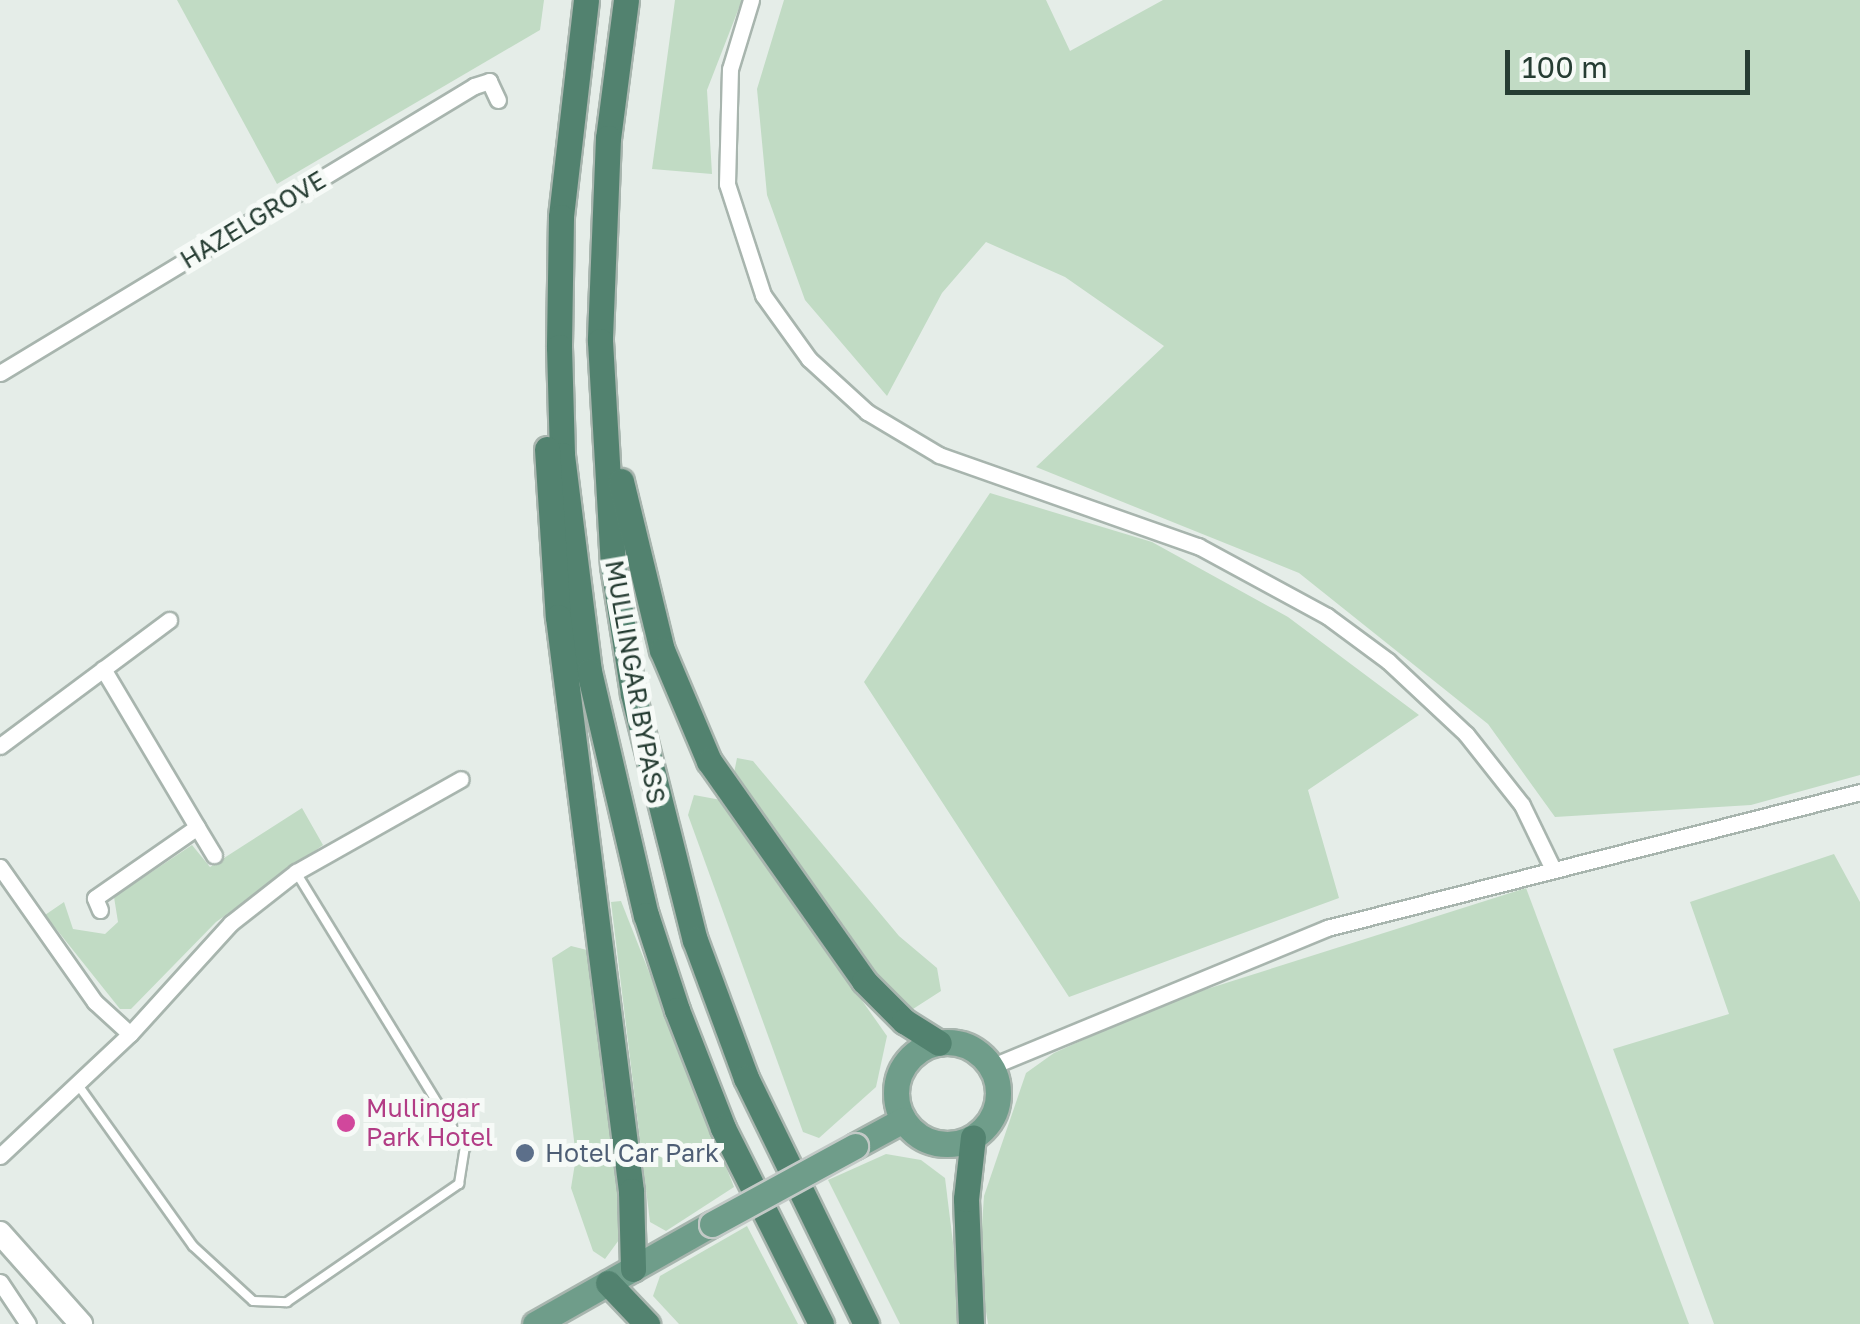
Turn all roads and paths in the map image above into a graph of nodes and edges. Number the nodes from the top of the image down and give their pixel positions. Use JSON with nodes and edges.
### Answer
{"nodes":[{"id":1,"x":586,"y":0,"type":"edge"},
{"id":2,"x":626,"y":0,"type":"edge"},
{"id":3,"x":751,"y":0,"type":"edge"},
{"id":4,"x":498,"y":100,"type":"dead end"},
{"id":5,"x":561,"y":216,"type":"junction"},
{"id":6,"x":600,"y":242,"type":"junction"},
{"id":7,"x":0,"y":373,"type":"edge"},
{"id":8,"x":169,"y":620,"type":"dead end"},
{"id":9,"x":102,"y":670,"type":"junction"},
{"id":10,"x":0,"y":746,"type":"edge"},
{"id":11,"x":461,"y":779,"type":"dead end"},
{"id":12,"x":1860,"y":792,"type":"edge"},
{"id":13,"x":197,"y":828,"type":"junction"},
{"id":14,"x":214,"y":855,"type":"dead end"},
{"id":15,"x":0,"y":867,"type":"edge"},
{"id":16,"x":1552,"y":868,"type":"junction"},
{"id":17,"x":296,"y":872,"type":"junction"},
{"id":18,"x":100,"y":910,"type":"dead end"},
{"id":19,"x":130,"y":1034,"type":"junction"},
{"id":20,"x":940,"y":1043,"type":"junction"},
{"id":21,"x":990,"y":1067,"type":"junction"},
{"id":22,"x":76,"y":1082,"type":"junction"},
{"id":23,"x":903,"y":1120,"type":"junction"},
{"id":24,"x":973,"y":1136,"type":"junction"},
{"id":25,"x":0,"y":1156,"type":"edge"},
{"id":26,"x":0,"y":1233,"type":"edge"},
{"id":27,"x":633,"y":1269,"type":"junction"},
{"id":28,"x":0,"y":1282,"type":"edge"},
{"id":29,"x":608,"y":1284,"type":"junction"},
{"id":30,"x":28,"y":1324,"type":"edge"},
{"id":31,"x":81,"y":1324,"type":"edge"},
{"id":32,"x":534,"y":1324,"type":"edge"},
{"id":33,"x":647,"y":1324,"type":"edge"},
{"id":34,"x":821,"y":1324,"type":"edge"},
{"id":35,"x":866,"y":1324,"type":"edge"},
{"id":36,"x":971,"y":1324,"type":"edge"}],
"edges":[{"from":1,"to":5,"type":"highway","name":"MULLINGAR BYPASS"},
{"from":2,"to":6,"type":"highway","name":"MULLINGAR BYPASS"},
{"from":3,"to":16,"type":"street"},
{"from":4,"to":7,"type":"street","name":"HAZELGROVE"},
{"from":5,"to":27,"type":"highway"},
{"from":5,"to":34,"type":"highway","name":"MULLINGAR BYPASS"},
{"from":6,"to":20,"type":"highway"},
{"from":6,"to":35,"type":"highway","name":"MULLINGAR BYPASS"},
{"from":8,"to":9,"type":"street"},
{"from":9,"to":10,"type":"street"},
{"from":9,"to":13,"type":"street"},
{"from":11,"to":17,"type":"street"},
{"from":12,"to":16,"type":"street"},
{"from":13,"to":14,"type":"street"},
{"from":13,"to":18,"type":"street"},
{"from":15,"to":19,"type":"street"},
{"from":16,"to":21,"type":"street"},
{"from":17,"to":19,"type":"street"},
{"from":17,"to":22,"type":"lane"},
{"from":19,"to":22,"type":"street"},
{"from":20,"to":21,"type":"main road"},
{"from":20,"to":23,"type":"main road"},
{"from":21,"to":24,"type":"main road"},
{"from":22,"to":25,"type":"street"},
{"from":23,"to":24,"type":"main road"},
{"from":23,"to":27,"type":"main road","bridge":true},
{"from":24,"to":36,"type":"highway"},
{"from":26,"to":31,"type":"main road"},
{"from":27,"to":29,"type":"main road"},
{"from":28,"to":30,"type":"street"},
{"from":29,"to":32,"type":"main road"},
{"from":29,"to":33,"type":"highway"}]}
